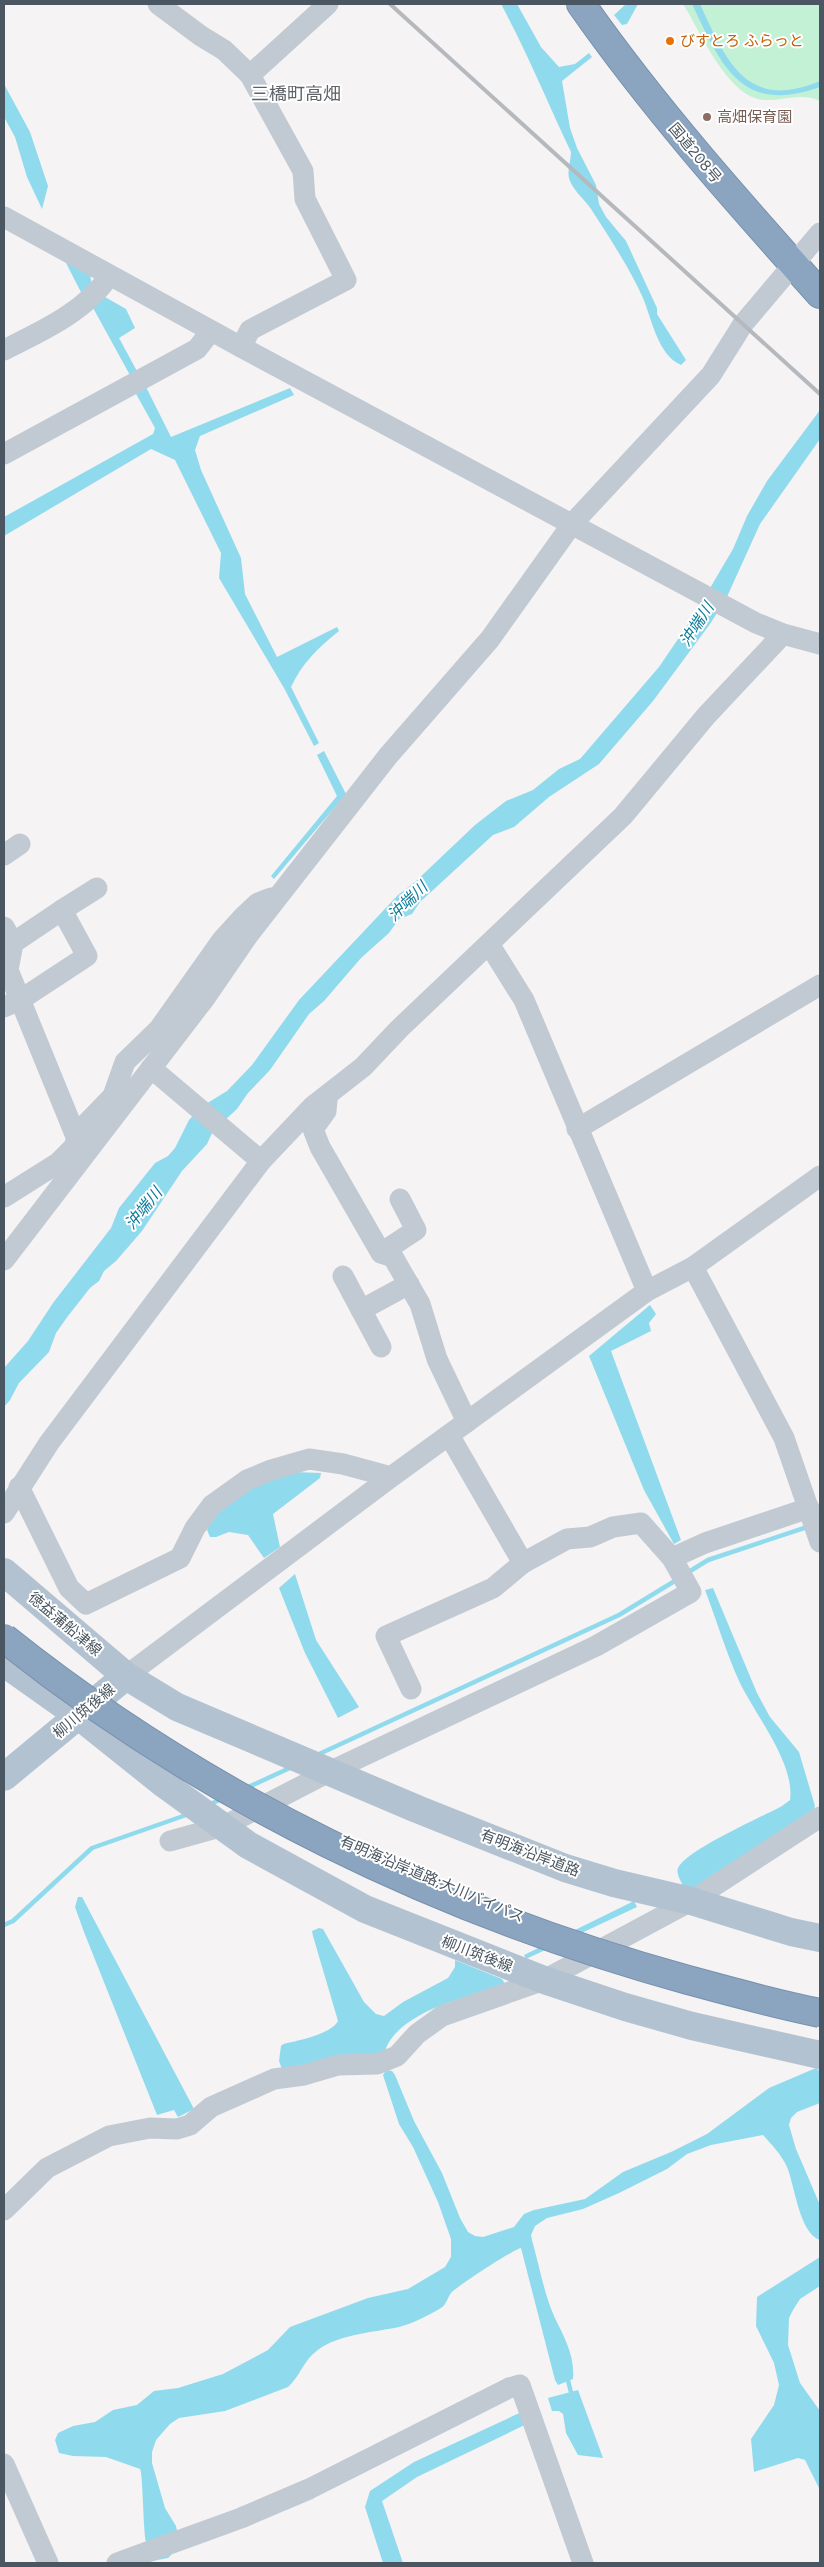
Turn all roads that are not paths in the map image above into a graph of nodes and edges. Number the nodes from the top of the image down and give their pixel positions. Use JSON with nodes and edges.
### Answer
{"nodes":[{"id":1,"x":158,"y":4,"type":"edge"},
{"id":2,"x":328,"y":4,"type":"edge"},
{"id":3,"x":580,"y":4,"type":"edge"},
{"id":4,"x":250,"y":75,"type":"junction"},
{"id":5,"x":7,"y":224,"type":"edge"},
{"id":6,"x":820,"y":233,"type":"edge"},
{"id":7,"x":797,"y":269,"type":"junction"},
{"id":8,"x":109,"y":276,"type":"junction"},
{"id":9,"x":820,"y":294,"type":"edge"},
{"id":10,"x":211,"y":331,"type":"junction"},
{"id":11,"x":241,"y":347,"type":"junction"},
{"id":12,"x":4,"y":350,"type":"edge"},
{"id":13,"x":4,"y":454,"type":"edge"},
{"id":14,"x":577,"y":527,"type":"junction"},
{"id":15,"x":783,"y":634,"type":"junction"},
{"id":16,"x":820,"y":644,"type":"edge"},
{"id":17,"x":97,"y":888,"type":"dead end"},
{"id":18,"x":278,"y":898,"type":"junction"},
{"id":19,"x":62,"y":910,"type":"junction"},
{"id":20,"x":8,"y":935,"type":"edge"},
{"id":21,"x":490,"y":944,"type":"junction"},
{"id":22,"x":820,"y":984,"type":"edge"},
{"id":23,"x":12,"y":1003,"type":"edge"},
{"id":24,"x":156,"y":1072,"type":"junction"},
{"id":25,"x":328,"y":1095,"type":"junction"},
{"id":26,"x":577,"y":1129,"type":"junction"},
{"id":27,"x":77,"y":1139,"type":"junction"},
{"id":28,"x":256,"y":1158,"type":"junction"},
{"id":29,"x":820,"y":1176,"type":"edge"},
{"id":30,"x":4,"y":1197,"type":"edge"},
{"id":31,"x":400,"y":1198,"type":"dead end"},
{"id":32,"x":381,"y":1253,"type":"junction"},
{"id":33,"x":4,"y":1260,"type":"edge"},
{"id":34,"x":693,"y":1267,"type":"junction"},
{"id":35,"x":343,"y":1276,"type":"dead end"},
{"id":36,"x":409,"y":1284,"type":"junction"},
{"id":37,"x":646,"y":1291,"type":"junction"},
{"id":38,"x":361,"y":1310,"type":"junction"},
{"id":39,"x":381,"y":1347,"type":"dead end"},
{"id":40,"x":467,"y":1422,"type":"junction"},
{"id":41,"x":449,"y":1435,"type":"junction"},
{"id":42,"x":391,"y":1478,"type":"junction"},
{"id":43,"x":19,"y":1487,"type":"junction"},
{"id":44,"x":4,"y":1513,"type":"edge"},
{"id":45,"x":814,"y":1525,"type":"edge"},
{"id":46,"x":522,"y":1563,"type":"junction"},
{"id":47,"x":679,"y":1570,"type":"junction"},
{"id":48,"x":4,"y":1572,"type":"edge"},
{"id":49,"x":4,"y":1627,"type":"edge"},
{"id":50,"x":4,"y":1638,"type":"edge"},
{"id":51,"x":4,"y":1663,"type":"edge"},
{"id":52,"x":126,"y":1676,"type":"junction"},
{"id":53,"x":412,"y":1689,"type":"dead end"},
{"id":54,"x":79,"y":1716,"type":"junction"},
{"id":55,"x":249,"y":1739,"type":"joint"},
{"id":56,"x":329,"y":1772,"type":"junction"},
{"id":57,"x":4,"y":1777,"type":"edge"},
{"id":58,"x":820,"y":1817,"type":"edge"},
{"id":59,"x":217,"y":1822,"type":"junction"},
{"id":60,"x":170,"y":1842,"type":"dead end"},
{"id":61,"x":691,"y":1901,"type":"junction"},
{"id":62,"x":820,"y":1938,"type":"edge"},
{"id":63,"x":544,"y":1980,"type":"junction"},
{"id":64,"x":820,"y":2004,"type":"edge"},
{"id":65,"x":820,"y":2013,"type":"edge"},
{"id":66,"x":820,"y":2055,"type":"edge"},
{"id":67,"x":4,"y":2210,"type":"edge"},
{"id":68,"x":4,"y":2464,"type":"edge"},
{"id":69,"x":48,"y":2563,"type":"edge"},
{"id":70,"x":117,"y":2563,"type":"edge"},
{"id":71,"x":583,"y":2563,"type":"edge"}],
"edges":[{"from":1,"to":4,"type":"street"},
{"from":2,"to":4,"type":"street"},
{"from":3,"to":7,"type":"highway","name":"国道208号"},
{"from":4,"to":11,"type":"street"},
{"from":5,"to":8,"type":"street"},
{"from":6,"to":7,"type":"street"},
{"from":7,"to":9,"type":"highway","name":"国道208号"},
{"from":7,"to":14,"type":"street"},
{"from":8,"to":10,"type":"street"},
{"from":8,"to":12,"type":"street"},
{"from":10,"to":11,"type":"street"},
{"from":10,"to":13,"type":"street"},
{"from":11,"to":14,"type":"street"},
{"from":14,"to":15,"type":"street"},
{"from":14,"to":18,"type":"street"},
{"from":15,"to":16,"type":"street"},
{"from":15,"to":21,"type":"street"},
{"from":17,"to":19,"type":"street"},
{"from":18,"to":24,"type":"street"},
{"from":18,"to":27,"type":"street"},
{"from":19,"to":20,"type":"street"},
{"from":19,"to":23,"type":"street"},
{"from":20,"to":23,"type":"street"},
{"from":21,"to":25,"type":"street"},
{"from":21,"to":26,"type":"street"},
{"from":22,"to":26,"type":"street"},
{"from":23,"to":27,"type":"street"},
{"from":24,"to":28,"type":"street"},
{"from":24,"to":33,"type":"street"},
{"from":25,"to":28,"type":"street"},
{"from":25,"to":32,"type":"street"},
{"from":26,"to":37,"type":"street"},
{"from":27,"to":30,"type":"street"},
{"from":28,"to":43,"type":"street"},
{"from":29,"to":34,"type":"street"},
{"from":31,"to":32,"type":"street"},
{"from":32,"to":36,"type":"street"},
{"from":34,"to":37,"type":"street"},
{"from":34,"to":45,"type":"street"},
{"from":35,"to":38,"type":"street"},
{"from":36,"to":38,"type":"street"},
{"from":36,"to":40,"type":"street"},
{"from":37,"to":40,"type":"street"},
{"from":38,"to":39,"type":"street"},
{"from":40,"to":41,"type":"street"},
{"from":41,"to":42,"type":"street"},
{"from":41,"to":46,"type":"street"},
{"from":42,"to":43,"type":"street"},
{"from":42,"to":52,"type":"street"},
{"from":43,"to":44,"type":"street"},
{"from":45,"to":47,"type":"street"},
{"from":46,"to":47,"type":"street"},
{"from":46,"to":53,"type":"street"},
{"from":47,"to":56,"type":"street"},
{"from":48,"to":52,"type":"main road","name":"徳益蒲船津線"},
{"from":49,"to":64,"type":"highway","name":"有明海沿岸道路;大川バイパス"},
{"from":50,"to":65,"type":"highway","name":"有明海沿岸道路;大川バイパス","bridge":true},
{"from":51,"to":54,"type":"main road"},
{"from":52,"to":54,"type":"main road","name":"柳川筑後線"},
{"from":52,"to":55,"type":"main road","name":"柳川筑後線"},
{"from":54,"to":57,"type":"main road","name":"柳川筑後線"},
{"from":54,"to":59,"type":"main road","name":"柳川筑後線"},
{"from":55,"to":56,"type":"main road","name":"有明海沿岸道路"},
{"from":56,"to":59,"type":"street"},
{"from":56,"to":61,"type":"main road","name":"有明海沿岸道路"},
{"from":58,"to":61,"type":"street"},
{"from":59,"to":60,"type":"street"},
{"from":59,"to":63,"type":"main road","name":"柳川筑後線"},
{"from":61,"to":62,"type":"main road","name":"有明海沿岸道路"},
{"from":61,"to":63,"type":"street"},
{"from":63,"to":66,"type":"main road","name":"柳川筑後線"},
{"from":63,"to":67,"type":"street"},
{"from":68,"to":69,"type":"street"},
{"from":70,"to":71,"type":"street"}]}
